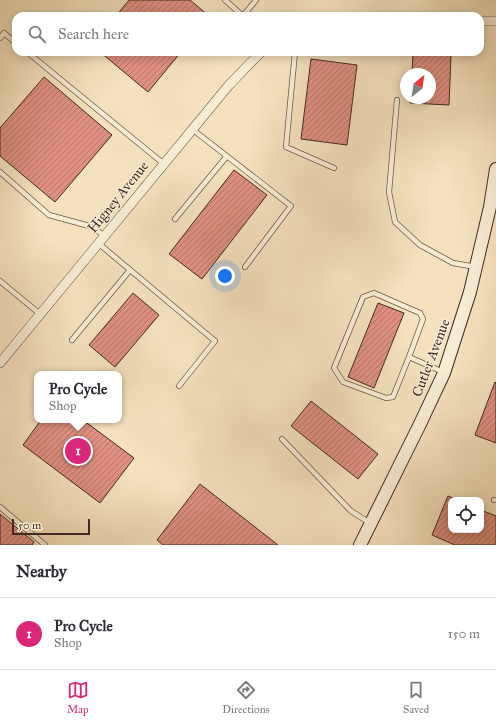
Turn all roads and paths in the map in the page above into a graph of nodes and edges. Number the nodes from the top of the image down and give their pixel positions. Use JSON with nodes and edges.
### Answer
{"nodes":[{"id":1,"x":225,"y":0,"type":"edge"},
{"id":2,"x":256,"y":0,"type":"edge"},
{"id":3,"x":238,"y":12,"type":"edge"},
{"id":4,"x":246,"y":12,"type":"edge"},
{"id":5,"x":484,"y":21,"type":"edge"},
{"id":6,"x":496,"y":21,"type":"edge"},
{"id":7,"x":0,"y":38,"type":"edge"},
{"id":8,"x":12,"y":40,"type":"edge"},
{"id":9,"x":31,"y":56,"type":"edge"},
{"id":10,"x":257,"y":56,"type":"edge"},
{"id":11,"x":295,"y":56,"type":"edge"},
{"id":12,"x":397,"y":100,"type":"dead end"},
{"id":13,"x":192,"y":129,"type":"junction"},
{"id":14,"x":227,"y":156,"type":"junction"},
{"id":15,"x":164,"y":164,"type":"junction"},
{"id":16,"x":334,"y":168,"type":"dead end"},
{"id":17,"x":496,"y":169,"type":"edge"},
{"id":18,"x":0,"y":172,"type":"edge"},
{"id":19,"x":175,"y":219,"type":"dead end"},
{"id":20,"x":104,"y":236,"type":"junction"},
{"id":21,"x":98,"y":243,"type":"junction"},
{"id":22,"x":245,"y":267,"type":"dead end"},
{"id":23,"x":476,"y":267,"type":"junction"},
{"id":24,"x":130,"y":270,"type":"junction"},
{"id":25,"x":0,"y":281,"type":"edge"},
{"id":26,"x":40,"y":314,"type":"junction"},
{"id":27,"x":72,"y":340,"type":"dead end"},
{"id":28,"x":409,"y":357,"type":"junction"},
{"id":29,"x":0,"y":363,"type":"edge"},
{"id":30,"x":444,"y":373,"type":"junction"},
{"id":31,"x":180,"y":386,"type":"dead end"},
{"id":32,"x":282,"y":439,"type":"dead end"},
{"id":33,"x":0,"y":507,"type":"edge"},
{"id":34,"x":371,"y":523,"type":"junction"},
{"id":35,"x":45,"y":545,"type":"edge"},
{"id":36,"x":360,"y":545,"type":"edge"}],
"edges":[{"from":1,"to":3,"type":"lane"},
{"from":2,"to":4,"type":"lane"},
{"from":5,"to":6,"type":"street"},
{"from":7,"to":8,"type":"lane"},
{"from":9,"to":15,"type":"lane"},
{"from":10,"to":13,"type":"street","name":"Higney Avenue"},
{"from":11,"to":16,"type":"lane"},
{"from":12,"to":23,"type":"lane"},
{"from":13,"to":14,"type":"lane"},
{"from":13,"to":15,"type":"street","name":"Higney Avenue"},
{"from":14,"to":19,"type":"lane"},
{"from":14,"to":22,"type":"lane"},
{"from":15,"to":20,"type":"street","name":"Higney Avenue"},
{"from":17,"to":23,"type":"street","name":"Cutler Avenue"},
{"from":18,"to":20,"type":"lane"},
{"from":20,"to":21,"type":"street","name":"Higney Avenue"},
{"from":21,"to":24,"type":"lane"},
{"from":21,"to":26,"type":"street","name":"Higney Avenue"},
{"from":23,"to":30,"type":"street","name":"Cutler Avenue"},
{"from":24,"to":27,"type":"lane"},
{"from":24,"to":31,"type":"lane"},
{"from":25,"to":26,"type":"lane"},
{"from":26,"to":29,"type":"street","name":"Higney Avenue"},
{"from":28,"to":28,"type":"lane"},
{"from":28,"to":30,"type":"lane"},
{"from":30,"to":34,"type":"street","name":"Cutler Avenue"},
{"from":32,"to":34,"type":"lane"},
{"from":33,"to":35,"type":"lane"},
{"from":34,"to":36,"type":"street","name":"Cutler Avenue"}]}
